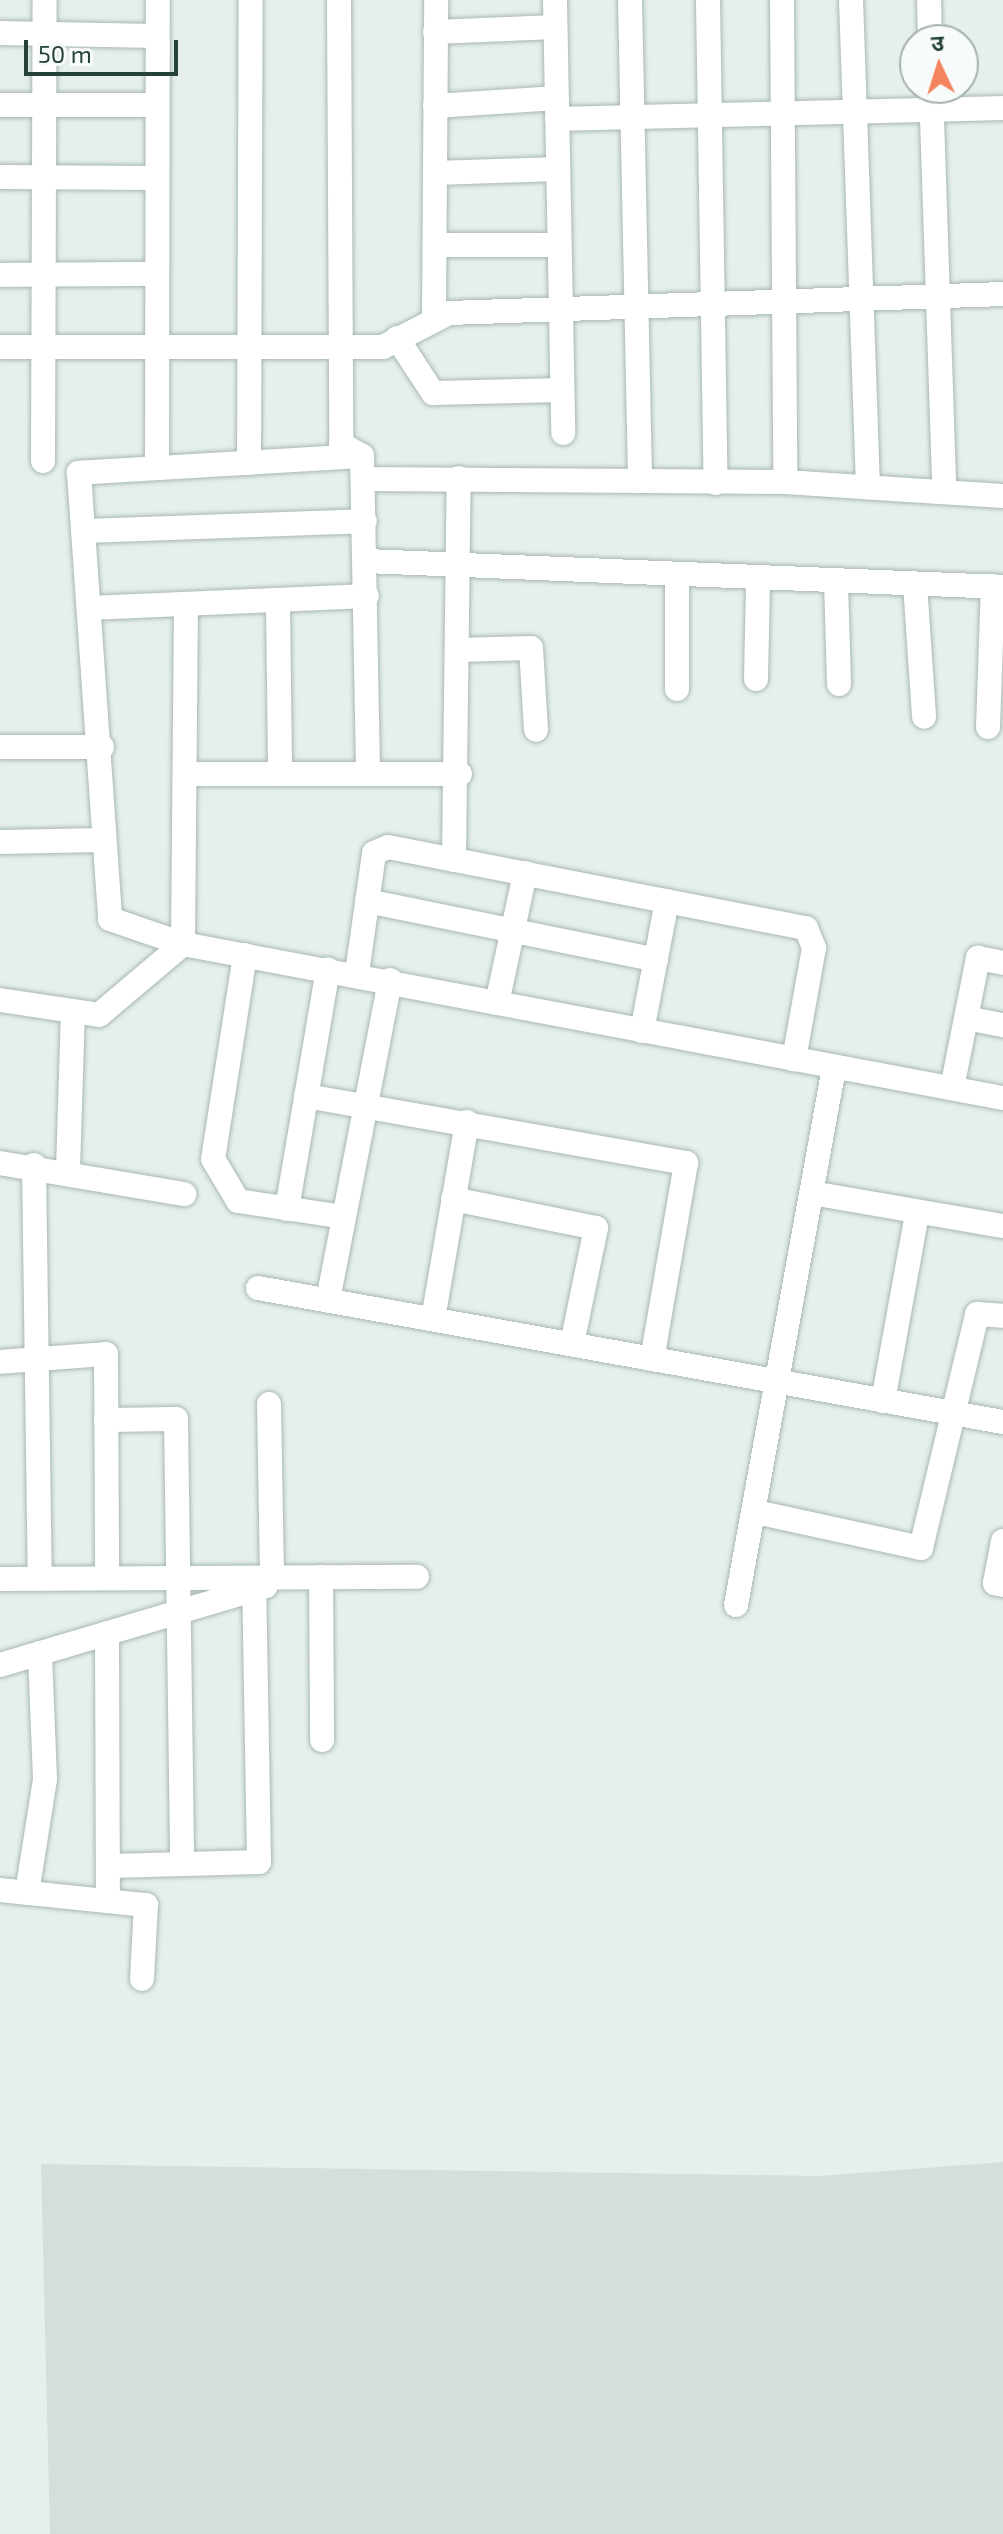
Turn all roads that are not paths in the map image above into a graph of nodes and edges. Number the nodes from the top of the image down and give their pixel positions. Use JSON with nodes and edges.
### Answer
{"nodes":[{"id":1,"x":45,"y":0,"type":"edge"},
{"id":2,"x":158,"y":0,"type":"edge"},
{"id":3,"x":251,"y":0,"type":"edge"},
{"id":4,"x":339,"y":0,"type":"edge"},
{"id":5,"x":436,"y":0,"type":"edge"},
{"id":6,"x":555,"y":0,"type":"edge"},
{"id":7,"x":630,"y":0,"type":"edge"},
{"id":8,"x":708,"y":0,"type":"edge"},
{"id":9,"x":782,"y":0,"type":"edge"},
{"id":10,"x":851,"y":0,"type":"edge"},
{"id":11,"x":929,"y":0,"type":"edge"},
{"id":12,"x":930,"y":24,"type":"edge"},
{"id":13,"x":555,"y":27,"type":"junction"},
{"id":14,"x":435,"y":32,"type":"junction"},
{"id":15,"x":0,"y":33,"type":"edge"},
{"id":16,"x":45,"y":34,"type":"junction"},
{"id":17,"x":156,"y":36,"type":"junction"},
{"id":18,"x":40,"y":103,"type":"junction"},
{"id":19,"x":903,"y":104,"type":"edge"},
{"id":20,"x":931,"y":104,"type":"edge"},
{"id":21,"x":971,"y":104,"type":"edge"},
{"id":22,"x":0,"y":105,"type":"edge"},
{"id":23,"x":157,"y":105,"type":"junction"},
{"id":24,"x":435,"y":106,"type":"junction"},
{"id":25,"x":1003,"y":108,"type":"edge"},
{"id":26,"x":557,"y":109,"type":"junction"},
{"id":27,"x":857,"y":112,"type":"junction"},
{"id":28,"x":783,"y":113,"type":"junction"},
{"id":29,"x":709,"y":115,"type":"junction"},
{"id":30,"x":632,"y":117,"type":"junction"},
{"id":31,"x":558,"y":169,"type":"junction"},
{"id":32,"x":435,"y":173,"type":"junction"},
{"id":33,"x":0,"y":177,"type":"edge"},
{"id":34,"x":40,"y":177,"type":"junction"},
{"id":35,"x":157,"y":178,"type":"junction"},
{"id":36,"x":435,"y":245,"type":"junction"},
{"id":37,"x":559,"y":245,"type":"junction"},
{"id":38,"x":157,"y":274,"type":"junction"},
{"id":39,"x":0,"y":275,"type":"edge"},
{"id":40,"x":40,"y":275,"type":"junction"},
{"id":41,"x":1003,"y":294,"type":"edge"},
{"id":42,"x":861,"y":295,"type":"junction"},
{"id":43,"x":936,"y":295,"type":"junction"},
{"id":44,"x":784,"y":296,"type":"junction"},
{"id":45,"x":711,"y":300,"type":"junction"},
{"id":46,"x":634,"y":306,"type":"junction"},
{"id":47,"x":561,"y":307,"type":"junction"},
{"id":48,"x":434,"y":315,"type":"junction"},
{"id":49,"x":397,"y":338,"type":"junction"},
{"id":50,"x":0,"y":347,"type":"edge"},
{"id":51,"x":41,"y":347,"type":"junction"},
{"id":52,"x":157,"y":347,"type":"junction"},
{"id":53,"x":252,"y":347,"type":"junction"},
{"id":54,"x":341,"y":347,"type":"junction"},
{"id":55,"x":562,"y":390,"type":"junction"},
{"id":56,"x":563,"y":433,"type":"dead end"},
{"id":57,"x":43,"y":461,"type":"dead end"},
{"id":58,"x":249,"y":463,"type":"junction"},
{"id":59,"x":363,"y":467,"type":"junction"},
{"id":60,"x":157,"y":468,"type":"junction"},
{"id":61,"x":459,"y":478,"type":"junction"},
{"id":62,"x":640,"y":481,"type":"junction"},
{"id":63,"x":785,"y":482,"type":"junction"},
{"id":64,"x":716,"y":483,"type":"junction"},
{"id":65,"x":868,"y":485,"type":"junction"},
{"id":66,"x":944,"y":489,"type":"junction"},
{"id":67,"x":1003,"y":496,"type":"edge"},
{"id":68,"x":365,"y":521,"type":"junction"},
{"id":69,"x":83,"y":531,"type":"junction"},
{"id":70,"x":366,"y":561,"type":"junction"},
{"id":71,"x":458,"y":563,"type":"junction"},
{"id":72,"x":677,"y":575,"type":"junction"},
{"id":73,"x":758,"y":580,"type":"junction"},
{"id":74,"x":836,"y":582,"type":"junction"},
{"id":75,"x":915,"y":584,"type":"junction"},
{"id":76,"x":998,"y":587,"type":"edge"},
{"id":77,"x":367,"y":596,"type":"junction"},
{"id":78,"x":278,"y":602,"type":"junction"},
{"id":79,"x":186,"y":604,"type":"junction"},
{"id":80,"x":90,"y":608,"type":"junction"},
{"id":81,"x":457,"y":650,"type":"junction"},
{"id":82,"x":756,"y":679,"type":"dead end"},
{"id":83,"x":839,"y":684,"type":"dead end"},
{"id":84,"x":677,"y":689,"type":"dead end"},
{"id":85,"x":924,"y":717,"type":"dead end"},
{"id":86,"x":988,"y":727,"type":"dead end"},
{"id":87,"x":536,"y":730,"type":"dead end"},
{"id":88,"x":0,"y":747,"type":"edge"},
{"id":89,"x":102,"y":747,"type":"junction"},
{"id":90,"x":188,"y":774,"type":"junction"},
{"id":91,"x":280,"y":774,"type":"junction"},
{"id":92,"x":368,"y":774,"type":"junction"},
{"id":93,"x":460,"y":774,"type":"junction"},
{"id":94,"x":104,"y":840,"type":"junction"},
{"id":95,"x":0,"y":842,"type":"edge"},
{"id":96,"x":454,"y":860,"type":"junction"},
{"id":97,"x":525,"y":873,"type":"junction"},
{"id":98,"x":367,"y":901,"type":"junction"},
{"id":99,"x":667,"y":901,"type":"junction"},
{"id":100,"x":513,"y":931,"type":"junction"},
{"id":101,"x":183,"y":944,"type":"junction"},
{"id":102,"x":245,"y":955,"type":"junction"},
{"id":103,"x":656,"y":960,"type":"junction"},
{"id":104,"x":1003,"y":963,"type":"edge"},
{"id":105,"x":328,"y":969,"type":"junction"},
{"id":106,"x":357,"y":973,"type":"junction"},
{"id":107,"x":390,"y":980,"type":"junction"},
{"id":108,"x":0,"y":1000,"type":"edge"},
{"id":109,"x":497,"y":1003,"type":"junction"},
{"id":110,"x":73,"y":1011,"type":"junction"},
{"id":111,"x":966,"y":1018,"type":"junction"},
{"id":112,"x":1003,"y":1025,"type":"edge"},
{"id":113,"x":642,"y":1031,"type":"junction"},
{"id":114,"x":794,"y":1059,"type":"junction"},
{"id":115,"x":834,"y":1068,"type":"junction"},
{"id":116,"x":952,"y":1088,"type":"junction"},
{"id":117,"x":306,"y":1096,"type":"junction"},
{"id":118,"x":1003,"y":1098,"type":"edge"},
{"id":119,"x":366,"y":1103,"type":"junction"},
{"id":120,"x":467,"y":1122,"type":"junction"},
{"id":121,"x":0,"y":1163,"type":"edge"},
{"id":122,"x":34,"y":1165,"type":"junction"},
{"id":123,"x":68,"y":1169,"type":"junction"},
{"id":124,"x":812,"y":1193,"type":"junction"},
{"id":125,"x":184,"y":1194,"type":"dead end"},
{"id":126,"x":453,"y":1199,"type":"junction"},
{"id":127,"x":287,"y":1209,"type":"junction"},
{"id":128,"x":917,"y":1213,"type":"junction"},
{"id":129,"x":344,"y":1217,"type":"junction"},
{"id":130,"x":1003,"y":1226,"type":"edge"},
{"id":131,"x":258,"y":1288,"type":"dead end"},
{"id":132,"x":328,"y":1300,"type":"junction"},
{"id":133,"x":1003,"y":1316,"type":"edge"},
{"id":134,"x":433,"y":1319,"type":"junction"},
{"id":135,"x":572,"y":1344,"type":"junction"},
{"id":136,"x":652,"y":1359,"type":"junction"},
{"id":137,"x":34,"y":1361,"type":"junction"},
{"id":138,"x":0,"y":1362,"type":"edge"},
{"id":139,"x":780,"y":1382,"type":"junction"},
{"id":140,"x":883,"y":1401,"type":"junction"},
{"id":141,"x":269,"y":1404,"type":"dead end"},
{"id":142,"x":950,"y":1413,"type":"junction"},
{"id":143,"x":106,"y":1420,"type":"junction"},
{"id":144,"x":1003,"y":1422,"type":"edge"},
{"id":145,"x":756,"y":1512,"type":"junction"},
{"id":146,"x":1003,"y":1541,"type":"edge"},
{"id":147,"x":321,"y":1577,"type":"junction"},
{"id":148,"x":417,"y":1577,"type":"dead end"},
{"id":149,"x":107,"y":1578,"type":"junction"},
{"id":150,"x":178,"y":1578,"type":"junction"},
{"id":151,"x":0,"y":1579,"type":"edge"},
{"id":152,"x":40,"y":1579,"type":"junction"},
{"id":153,"x":266,"y":1581,"type":"junction"},
{"id":154,"x":1003,"y":1585,"type":"edge"},
{"id":155,"x":736,"y":1605,"type":"dead end"},
{"id":156,"x":177,"y":1613,"type":"junction"},
{"id":157,"x":107,"y":1633,"type":"junction"},
{"id":158,"x":40,"y":1653,"type":"junction"},
{"id":159,"x":0,"y":1665,"type":"edge"},
{"id":160,"x":322,"y":1740,"type":"dead end"},
{"id":161,"x":182,"y":1864,"type":"junction"},
{"id":162,"x":110,"y":1866,"type":"junction"},
{"id":163,"x":0,"y":1890,"type":"edge"},
{"id":164,"x":27,"y":1893,"type":"junction"},
{"id":165,"x":108,"y":1901,"type":"junction"},
{"id":166,"x":142,"y":1979,"type":"dead end"}],
"edges":[{"from":1,"to":16,"type":"street"},
{"from":2,"to":17,"type":"street"},
{"from":3,"to":53,"type":"street"},
{"from":4,"to":54,"type":"street"},
{"from":5,"to":14,"type":"street"},
{"from":6,"to":13,"type":"street"},
{"from":7,"to":30,"type":"street"},
{"from":8,"to":29,"type":"street"},
{"from":9,"to":28,"type":"street"},
{"from":10,"to":27,"type":"street"},
{"from":11,"to":12,"type":"street"},
{"from":13,"to":14,"type":"street"},
{"from":13,"to":26,"type":"street"},
{"from":14,"to":24,"type":"street"},
{"from":15,"to":16,"type":"street"},
{"from":16,"to":17,"type":"street"},
{"from":16,"to":18,"type":"street"},
{"from":17,"to":23,"type":"street"},
{"from":18,"to":22,"type":"street"},
{"from":18,"to":23,"type":"street"},
{"from":18,"to":34,"type":"street"},
{"from":19,"to":27,"type":"street"},
{"from":20,"to":43,"type":"street"},
{"from":21,"to":25,"type":"street"},
{"from":23,"to":35,"type":"street"},
{"from":24,"to":26,"type":"street"},
{"from":24,"to":32,"type":"street"},
{"from":26,"to":30,"type":"street"},
{"from":26,"to":31,"type":"street"},
{"from":27,"to":28,"type":"street"},
{"from":27,"to":42,"type":"street"},
{"from":28,"to":29,"type":"street"},
{"from":28,"to":44,"type":"street"},
{"from":29,"to":30,"type":"street"},
{"from":29,"to":45,"type":"street"},
{"from":30,"to":46,"type":"street"},
{"from":31,"to":32,"type":"street"},
{"from":31,"to":37,"type":"street"},
{"from":32,"to":36,"type":"street"},
{"from":33,"to":34,"type":"street"},
{"from":34,"to":35,"type":"street"},
{"from":34,"to":40,"type":"street"},
{"from":35,"to":38,"type":"street"},
{"from":36,"to":37,"type":"street"},
{"from":36,"to":48,"type":"street"},
{"from":37,"to":47,"type":"street"},
{"from":38,"to":40,"type":"street"},
{"from":38,"to":52,"type":"street"},
{"from":39,"to":40,"type":"street"},
{"from":40,"to":51,"type":"street"},
{"from":41,"to":43,"type":"street"},
{"from":42,"to":43,"type":"street"},
{"from":42,"to":44,"type":"street"},
{"from":42,"to":65,"type":"street"},
{"from":43,"to":66,"type":"street"},
{"from":44,"to":45,"type":"street"},
{"from":44,"to":63,"type":"street"},
{"from":45,"to":46,"type":"street"},
{"from":45,"to":64,"type":"street"},
{"from":46,"to":47,"type":"street"},
{"from":46,"to":62,"type":"street"},
{"from":47,"to":48,"type":"street"},
{"from":47,"to":55,"type":"street"},
{"from":48,"to":49,"type":"street"},
{"from":49,"to":54,"type":"street"},
{"from":49,"to":55,"type":"street"},
{"from":50,"to":51,"type":"street"},
{"from":51,"to":52,"type":"street"},
{"from":51,"to":57,"type":"street"},
{"from":52,"to":53,"type":"street"},
{"from":52,"to":60,"type":"street"},
{"from":53,"to":54,"type":"street"},
{"from":53,"to":58,"type":"street"},
{"from":54,"to":59,"type":"street"},
{"from":55,"to":56,"type":"street"},
{"from":58,"to":59,"type":"street"},
{"from":58,"to":60,"type":"street"},
{"from":59,"to":61,"type":"street"},
{"from":59,"to":68,"type":"street"},
{"from":60,"to":69,"type":"street"},
{"from":61,"to":62,"type":"street"},
{"from":61,"to":71,"type":"street"},
{"from":62,"to":64,"type":"street"},
{"from":63,"to":64,"type":"street"},
{"from":63,"to":65,"type":"street"},
{"from":65,"to":66,"type":"street"},
{"from":66,"to":67,"type":"street"},
{"from":68,"to":69,"type":"street"},
{"from":68,"to":70,"type":"street"},
{"from":69,"to":80,"type":"street"},
{"from":70,"to":71,"type":"street"},
{"from":70,"to":77,"type":"street"},
{"from":71,"to":72,"type":"street"},
{"from":71,"to":81,"type":"street"},
{"from":72,"to":73,"type":"street"},
{"from":72,"to":84,"type":"street"},
{"from":73,"to":74,"type":"street"},
{"from":73,"to":82,"type":"street"},
{"from":74,"to":75,"type":"street"},
{"from":74,"to":83,"type":"street"},
{"from":75,"to":76,"type":"street"},
{"from":75,"to":85,"type":"street"},
{"from":76,"to":86,"type":"street"},
{"from":77,"to":78,"type":"street"},
{"from":77,"to":92,"type":"street"},
{"from":78,"to":79,"type":"street"},
{"from":78,"to":91,"type":"street"},
{"from":79,"to":80,"type":"street"},
{"from":79,"to":90,"type":"street"},
{"from":80,"to":89,"type":"street"},
{"from":81,"to":87,"type":"street"},
{"from":81,"to":93,"type":"street"},
{"from":88,"to":89,"type":"street"},
{"from":89,"to":94,"type":"street"},
{"from":90,"to":91,"type":"street"},
{"from":90,"to":101,"type":"street"},
{"from":91,"to":92,"type":"street"},
{"from":92,"to":93,"type":"street"},
{"from":93,"to":96,"type":"street"},
{"from":94,"to":95,"type":"street"},
{"from":94,"to":101,"type":"street"},
{"from":96,"to":97,"type":"street"},
{"from":96,"to":98,"type":"street"},
{"from":97,"to":99,"type":"street"},
{"from":97,"to":100,"type":"street"},
{"from":98,"to":100,"type":"street"},
{"from":98,"to":106,"type":"street"},
{"from":99,"to":103,"type":"street"},
{"from":99,"to":114,"type":"street"},
{"from":100,"to":103,"type":"street"},
{"from":100,"to":109,"type":"street"},
{"from":101,"to":102,"type":"street"},
{"from":101,"to":110,"type":"street"},
{"from":102,"to":105,"type":"street"},
{"from":102,"to":127,"type":"street"},
{"from":103,"to":113,"type":"street"},
{"from":104,"to":111,"type":"street"},
{"from":105,"to":106,"type":"street"},
{"from":105,"to":117,"type":"street"},
{"from":106,"to":107,"type":"street"},
{"from":107,"to":109,"type":"street"},
{"from":107,"to":119,"type":"street"},
{"from":108,"to":110,"type":"street"},
{"from":109,"to":113,"type":"street"},
{"from":110,"to":123,"type":"street"},
{"from":111,"to":112,"type":"street"},
{"from":111,"to":116,"type":"street"},
{"from":113,"to":114,"type":"street"},
{"from":114,"to":115,"type":"street"},
{"from":115,"to":116,"type":"street"},
{"from":115,"to":124,"type":"street"},
{"from":116,"to":118,"type":"street"},
{"from":117,"to":119,"type":"street"},
{"from":117,"to":127,"type":"street"},
{"from":119,"to":120,"type":"street"},
{"from":119,"to":129,"type":"street"},
{"from":120,"to":126,"type":"street"},
{"from":120,"to":136,"type":"street"},
{"from":121,"to":122,"type":"street"},
{"from":122,"to":123,"type":"street"},
{"from":122,"to":137,"type":"street"},
{"from":123,"to":125,"type":"street"},
{"from":124,"to":128,"type":"street"},
{"from":124,"to":139,"type":"street"},
{"from":126,"to":134,"type":"street"},
{"from":126,"to":135,"type":"street"},
{"from":127,"to":129,"type":"street"},
{"from":128,"to":130,"type":"street"},
{"from":128,"to":140,"type":"street"},
{"from":129,"to":132,"type":"street"},
{"from":131,"to":132,"type":"street"},
{"from":132,"to":134,"type":"street"},
{"from":133,"to":142,"type":"street"},
{"from":134,"to":135,"type":"street"},
{"from":135,"to":136,"type":"street"},
{"from":136,"to":139,"type":"street"},
{"from":137,"to":138,"type":"street"},
{"from":137,"to":143,"type":"street"},
{"from":137,"to":152,"type":"street"},
{"from":139,"to":140,"type":"street"},
{"from":139,"to":145,"type":"street"},
{"from":140,"to":142,"type":"street"},
{"from":141,"to":153,"type":"street"},
{"from":142,"to":144,"type":"street"},
{"from":142,"to":145,"type":"street"},
{"from":143,"to":149,"type":"street"},
{"from":143,"to":150,"type":"street"},
{"from":145,"to":155,"type":"street"},
{"from":146,"to":154,"type":"street"},
{"from":147,"to":148,"type":"street"},
{"from":147,"to":153,"type":"street"},
{"from":147,"to":160,"type":"street"},
{"from":149,"to":150,"type":"street"},
{"from":149,"to":152,"type":"street"},
{"from":150,"to":153,"type":"street"},
{"from":150,"to":156,"type":"street"},
{"from":151,"to":152,"type":"street"},
{"from":153,"to":156,"type":"street"},
{"from":153,"to":161,"type":"street"},
{"from":156,"to":157,"type":"street"},
{"from":156,"to":161,"type":"street"},
{"from":157,"to":158,"type":"street"},
{"from":157,"to":162,"type":"street"},
{"from":158,"to":159,"type":"street"},
{"from":158,"to":164,"type":"street"},
{"from":161,"to":162,"type":"street"},
{"from":162,"to":165,"type":"street"},
{"from":163,"to":164,"type":"street"},
{"from":164,"to":165,"type":"street"},
{"from":165,"to":166,"type":"street"}]}
